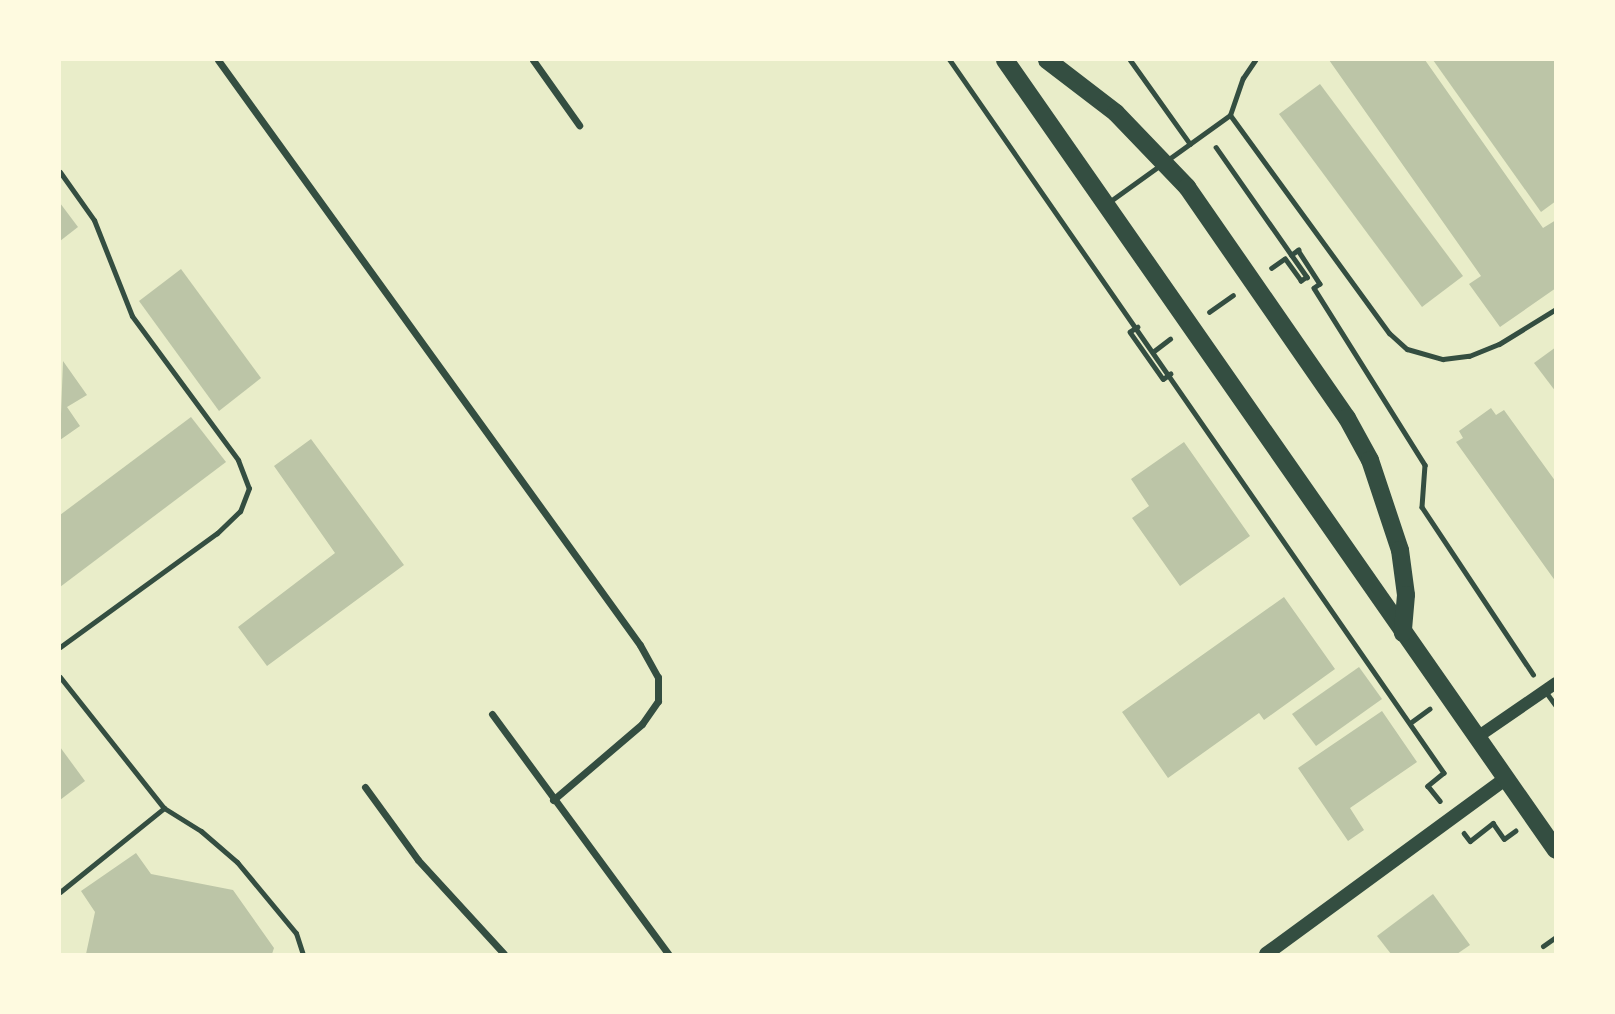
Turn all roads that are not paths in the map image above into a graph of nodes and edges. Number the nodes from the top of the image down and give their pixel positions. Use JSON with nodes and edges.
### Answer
{"nodes":[{"id":1,"x":218,"y":60,"type":"edge"},
{"id":2,"x":533,"y":60,"type":"edge"},
{"id":3,"x":1005,"y":60,"type":"edge"},
{"id":4,"x":1047,"y":60,"type":"edge"},
{"id":5,"x":1130,"y":60,"type":"edge"},
{"id":6,"x":1255,"y":60,"type":"edge"},
{"id":7,"x":1230,"y":115,"type":"junction"},
{"id":8,"x":579,"y":125,"type":"dead end"},
{"id":9,"x":1190,"y":144,"type":"junction"},
{"id":10,"x":1166,"y":162,"type":"junction"},
{"id":11,"x":60,"y":172,"type":"edge"},
{"id":12,"x":1106,"y":204,"type":"junction"},
{"id":13,"x":1556,"y":309,"type":"edge"},
{"id":14,"x":1403,"y":633,"type":"junction"},
{"id":15,"x":60,"y":647,"type":"edge"},
{"id":16,"x":60,"y":677,"type":"edge"},
{"id":17,"x":1550,"y":687,"type":"edge"},
{"id":18,"x":1556,"y":706,"type":"edge"},
{"id":19,"x":492,"y":715,"type":"dead end"},
{"id":20,"x":1476,"y":738,"type":"junction"},
{"id":21,"x":1505,"y":779,"type":"junction"},
{"id":22,"x":365,"y":787,"type":"dead end"},
{"id":23,"x":554,"y":800,"type":"junction"},
{"id":24,"x":164,"y":808,"type":"junction"},
{"id":25,"x":1556,"y":850,"type":"edge"},
{"id":26,"x":60,"y":892,"type":"edge"},
{"id":27,"x":1556,"y":937,"type":"edge"},
{"id":28,"x":1543,"y":946,"type":"dead end"},
{"id":29,"x":303,"y":954,"type":"edge"},
{"id":30,"x":505,"y":954,"type":"edge"},
{"id":31,"x":668,"y":954,"type":"edge"},
{"id":32,"x":1266,"y":954,"type":"edge"}],
"edges":[{"from":1,"to":23,"type":"street"},
{"from":2,"to":8,"type":"street"},
{"from":3,"to":12,"type":"main road"},
{"from":4,"to":10,"type":"main road"},
{"from":5,"to":9,"type":"lane"},
{"from":6,"to":7,"type":"lane"},
{"from":7,"to":9,"type":"lane"},
{"from":7,"to":13,"type":"lane"},
{"from":9,"to":10,"type":"lane"},
{"from":10,"to":12,"type":"lane"},
{"from":10,"to":14,"type":"main road"},
{"from":11,"to":15,"type":"lane"},
{"from":12,"to":14,"type":"main road"},
{"from":14,"to":20,"type":"main road"},
{"from":16,"to":24,"type":"lane"},
{"from":17,"to":18,"type":"lane"},
{"from":17,"to":20,"type":"street"},
{"from":19,"to":23,"type":"street"},
{"from":20,"to":21,"type":"main road"},
{"from":21,"to":25,"type":"main road"},
{"from":21,"to":32,"type":"main road"},
{"from":22,"to":30,"type":"street"},
{"from":23,"to":31,"type":"street"},
{"from":24,"to":26,"type":"lane"},
{"from":24,"to":29,"type":"lane"},
{"from":27,"to":28,"type":"lane"}]}
